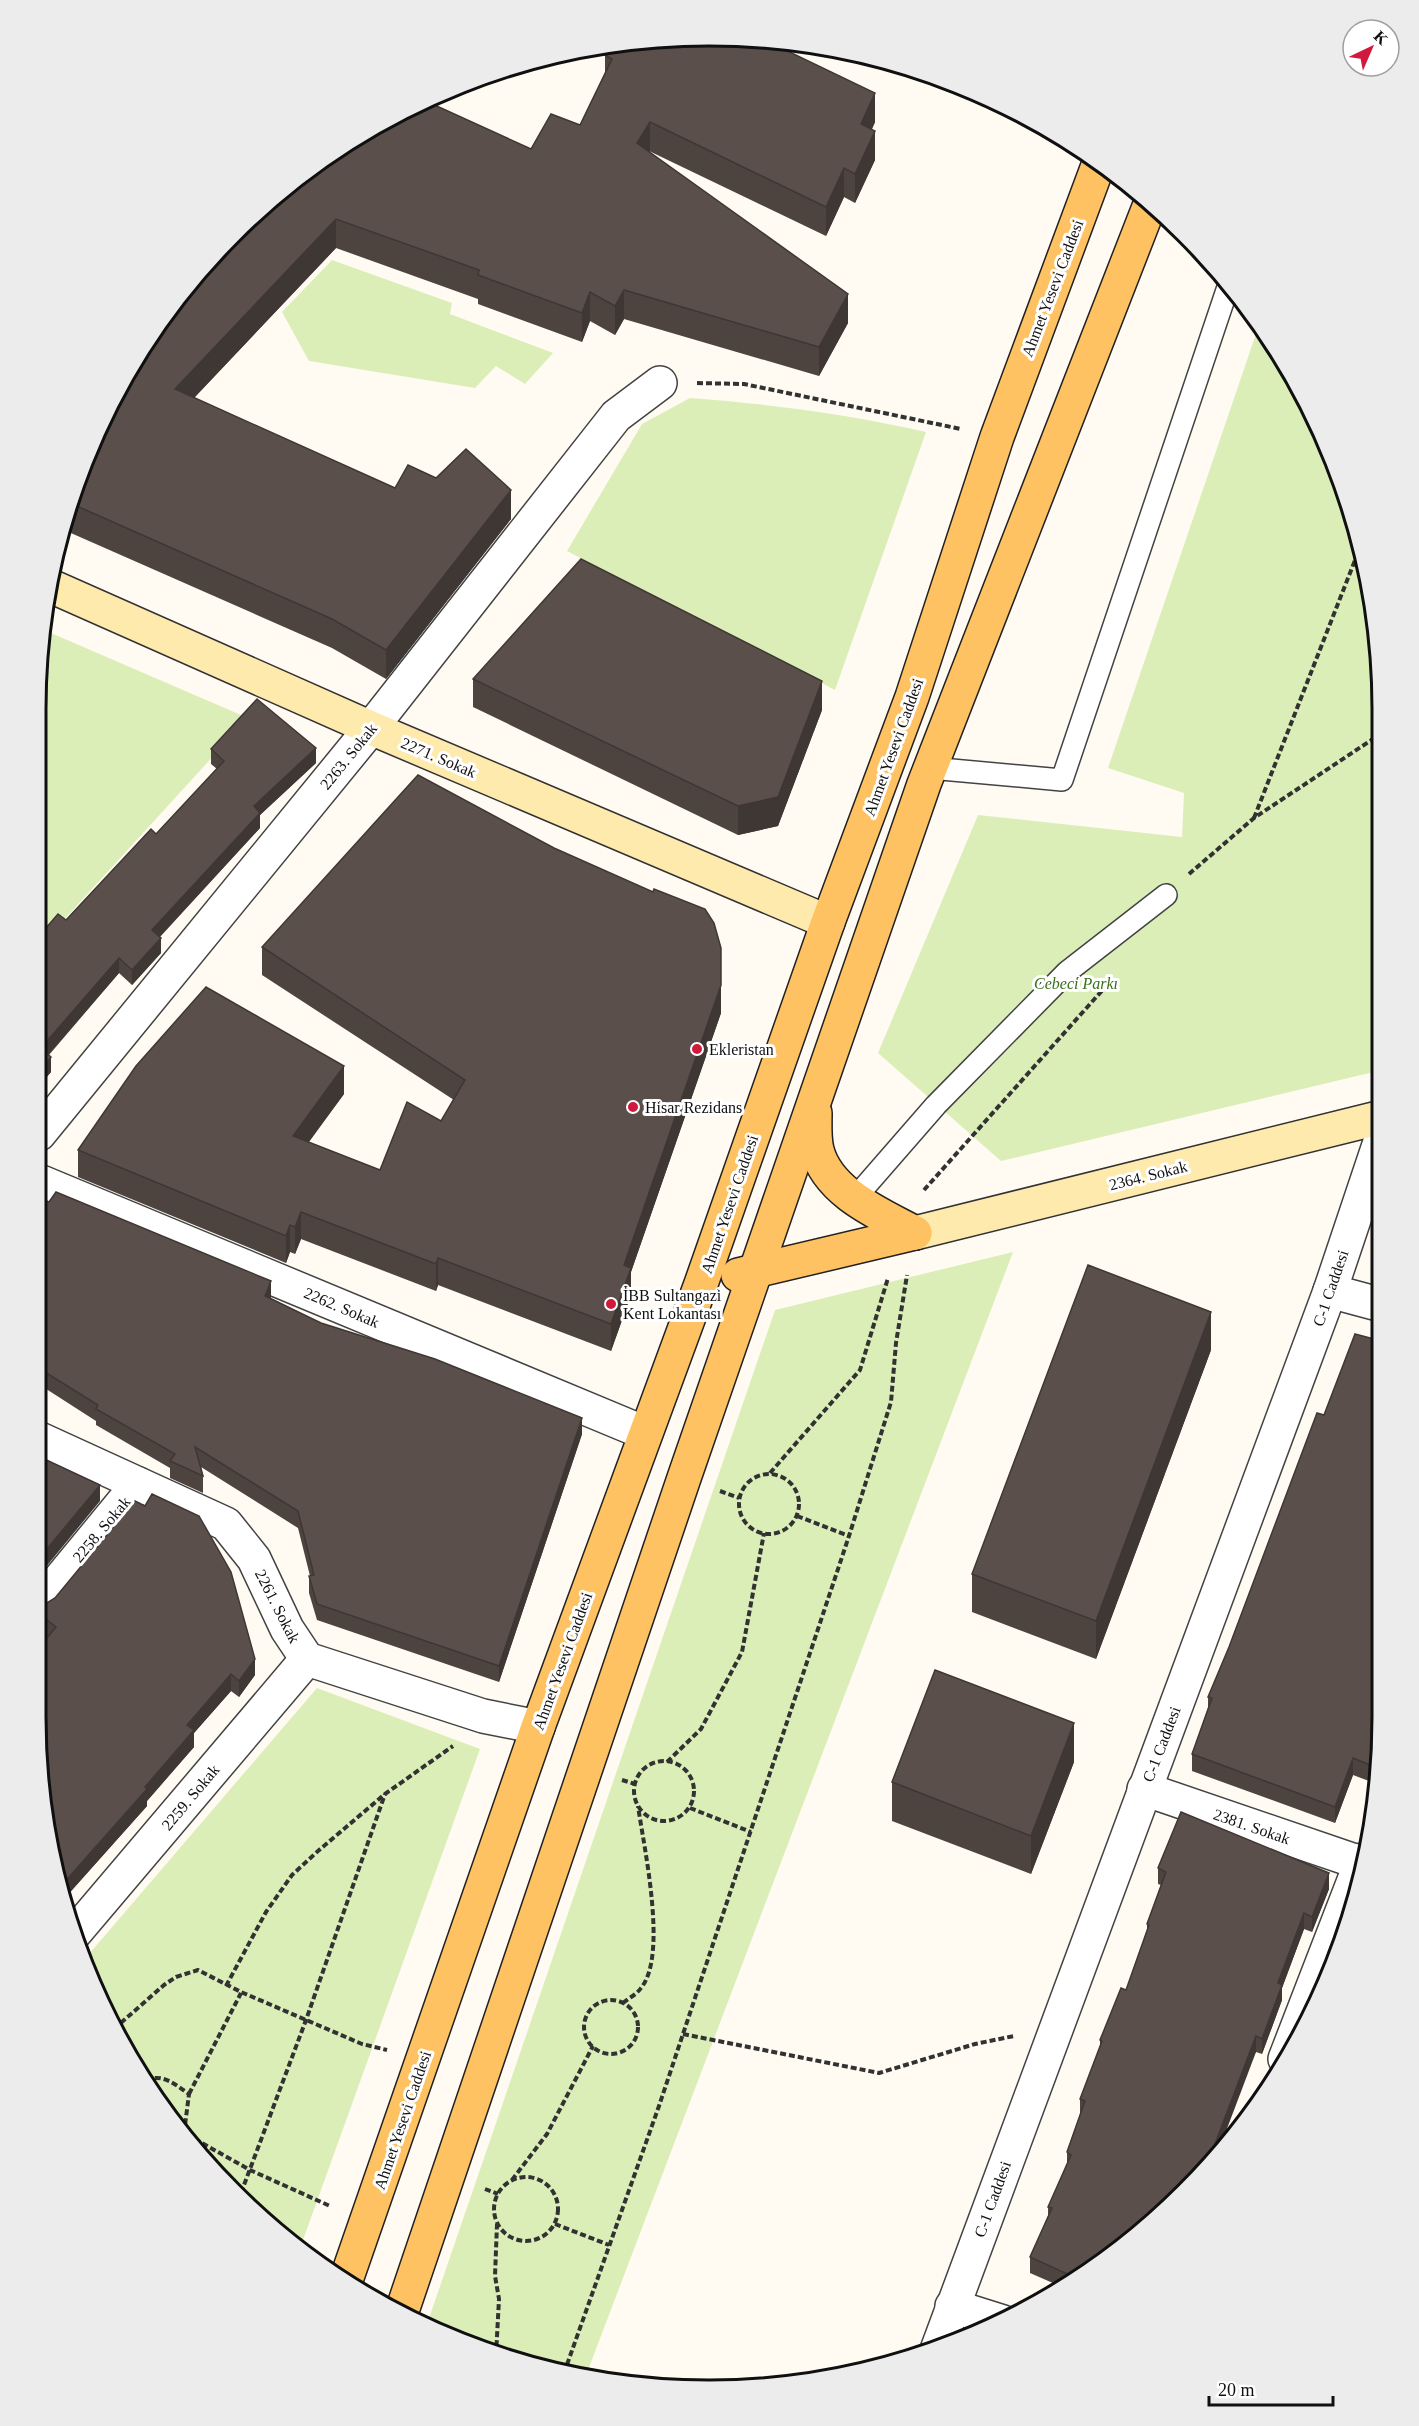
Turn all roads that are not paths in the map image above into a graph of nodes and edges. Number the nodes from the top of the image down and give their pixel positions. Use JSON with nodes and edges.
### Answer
{"nodes":[{"id":1,"x":1096,"y":171,"type":"edge"},
{"id":2,"x":1147,"y":211,"type":"edge"},
{"id":3,"x":1226,"y":294,"type":"edge"},
{"id":4,"x":660,"y":383,"type":"road end"},
{"id":5,"x":58,"y":589,"type":"edge"},
{"id":6,"x":371,"y":728,"type":"junction"},
{"id":7,"x":930,"y":768,"type":"junction"},
{"id":8,"x":1166,"y":895,"type":"road end"},
{"id":9,"x":828,"y":922,"type":"junction"},
{"id":10,"x":814,"y":1099,"type":"junction"},
{"id":11,"x":1372,"y":1118,"type":"edge"},
{"id":12,"x":46,"y":1125,"type":"edge"},
{"id":13,"x":1372,"y":1166,"type":"edge"},
{"id":14,"x":46,"y":1183,"type":"edge"},
{"id":15,"x":855,"y":1198,"type":"junction"},
{"id":16,"x":905,"y":1228,"type":"junction"},
{"id":17,"x":756,"y":1270,"type":"junction"},
{"id":18,"x":701,"y":1284,"type":"junction"},
{"id":19,"x":1330,"y":1291,"type":"junction"},
{"id":20,"x":1372,"y":1302,"type":"edge"},
{"id":21,"x":645,"y":1433,"type":"junction"},
{"id":22,"x":46,"y":1442,"type":"edge"},
{"id":23,"x":138,"y":1484,"type":"junction"},
{"id":24,"x":46,"y":1596,"type":"edge"},
{"id":25,"x":307,"y":1659,"type":"junction"},
{"id":26,"x":538,"y":1727,"type":"junction"},
{"id":27,"x":1143,"y":1789,"type":"junction"},
{"id":28,"x":1357,"y":1861,"type":"edge"},
{"id":29,"x":1346,"y":1902,"type":"edge"},
{"id":30,"x":81,"y":1926,"type":"edge"},
{"id":31,"x":1305,"y":2007,"type":"edge"},
{"id":32,"x":349,"y":2273,"type":"edge"},
{"id":33,"x":404,"y":2305,"type":"edge"},
{"id":34,"x":952,"y":2306,"type":"junction"},
{"id":35,"x":989,"y":2317,"type":"edge"},
{"id":36,"x":941,"y":2337,"type":"edge"}],
"edges":[{"from":1,"to":9,"type":"main road","name":"Ahmet Yesevi Caddesi"},
{"from":2,"to":7,"type":"main road"},
{"from":3,"to":7,"type":"lane"},
{"from":4,"to":6,"type":"street","name":"2263. Sokak"},
{"from":5,"to":6,"type":"street","name":"2271. Sokak"},
{"from":6,"to":9,"type":"street","name":"2271. Sokak"},
{"from":6,"to":12,"type":"street","name":"2263. Sokak"},
{"from":7,"to":10,"type":"main road"},
{"from":8,"to":15,"type":"lane"},
{"from":9,"to":18,"type":"main road","name":"Ahmet Yesevi Caddesi"},
{"from":10,"to":15,"type":"main road"},
{"from":10,"to":17,"type":"main road"},
{"from":11,"to":16,"type":"street","name":"2364. Sokak"},
{"from":13,"to":19,"type":"street","name":"C-1 Caddesi"},
{"from":14,"to":21,"type":"street","name":"2262. Sokak"},
{"from":15,"to":16,"type":"main road"},
{"from":16,"to":17,"type":"main road"},
{"from":17,"to":18,"type":"main road"},
{"from":17,"to":33,"type":"main road"},
{"from":18,"to":21,"type":"main road","name":"Ahmet Yesevi Caddesi"},
{"from":19,"to":20,"type":"street"},
{"from":19,"to":27,"type":"street","name":"C-1 Caddesi"},
{"from":21,"to":26,"type":"main road","name":"Ahmet Yesevi Caddesi"},
{"from":22,"to":23,"type":"street","name":"2261. Sokak"},
{"from":23,"to":24,"type":"street","name":"2258. Sokak"},
{"from":23,"to":25,"type":"street","name":"2261. Sokak"},
{"from":25,"to":26,"type":"street","name":"2261. Sokak"},
{"from":25,"to":30,"type":"street","name":"2259. Sokak"},
{"from":26,"to":32,"type":"main road","name":"Ahmet Yesevi Caddesi"},
{"from":27,"to":28,"type":"street","name":"2381. Sokak"},
{"from":27,"to":34,"type":"street","name":"C-1 Caddesi"},
{"from":29,"to":31,"type":"street"},
{"from":34,"to":35,"type":"street"},
{"from":34,"to":36,"type":"street","name":"C-1 Caddesi"}]}
